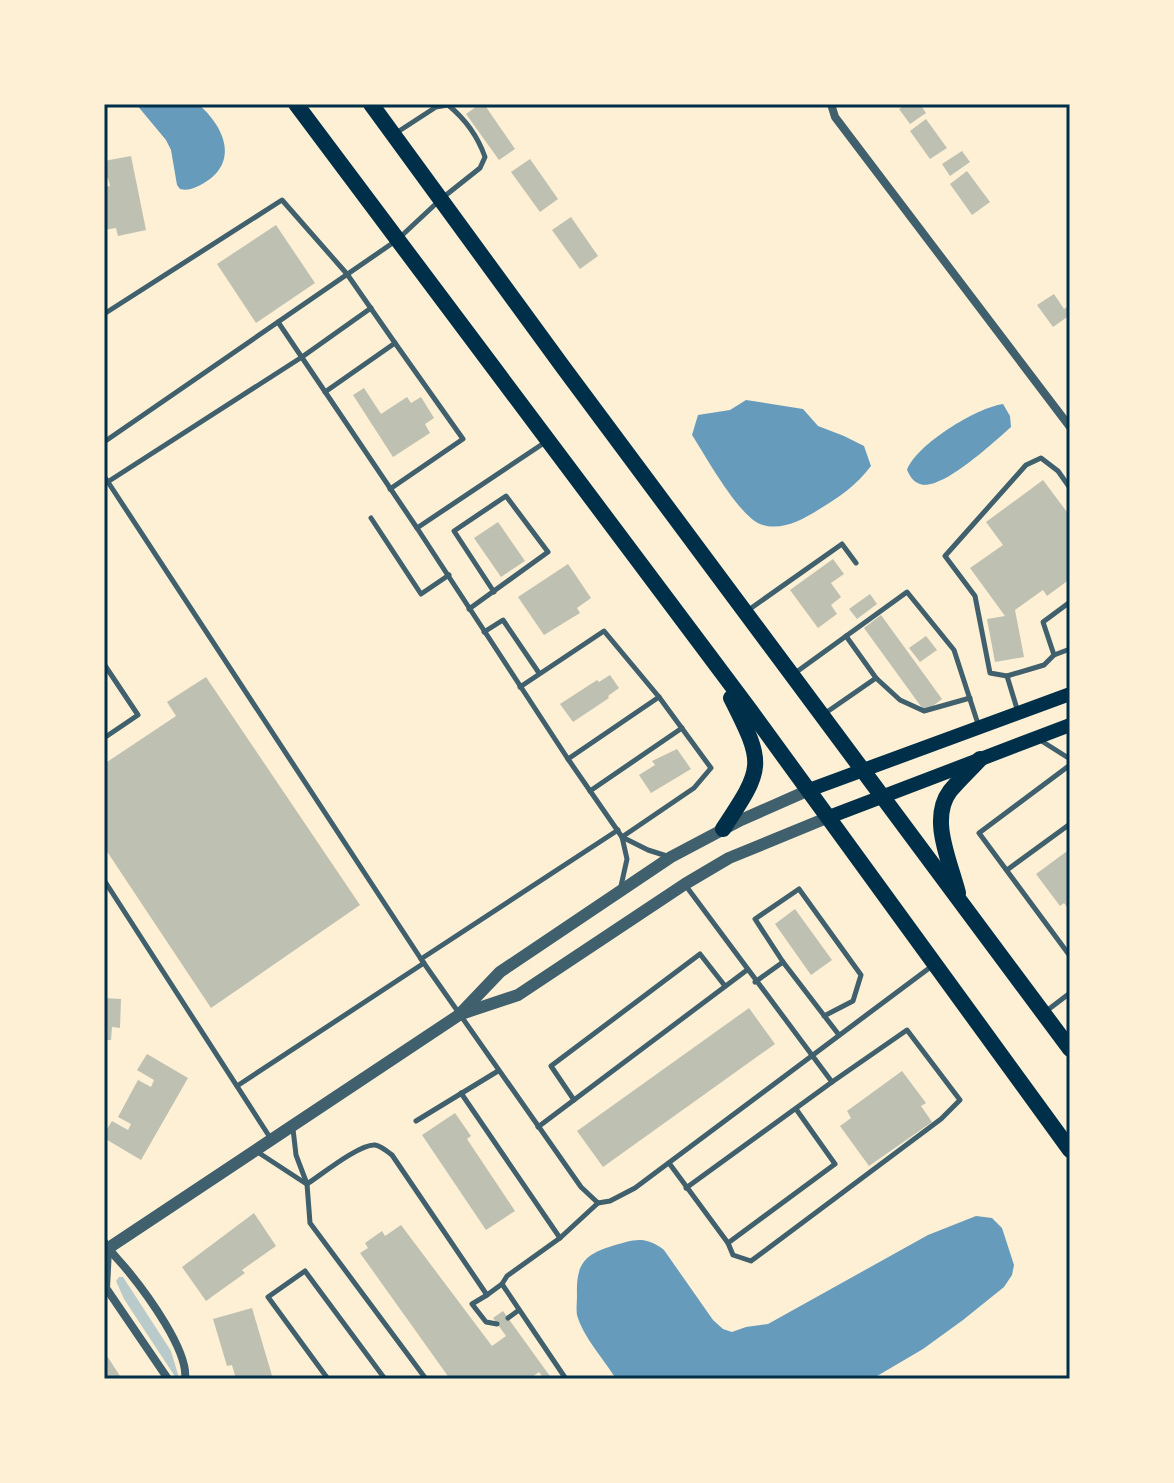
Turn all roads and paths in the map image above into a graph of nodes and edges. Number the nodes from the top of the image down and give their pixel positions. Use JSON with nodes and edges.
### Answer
{"nodes":[{"id":1,"x":296,"y":104,"type":"edge"},
{"id":2,"x":371,"y":104,"type":"edge"},
{"id":3,"x":831,"y":104,"type":"edge"},
{"id":4,"x":393,"y":134,"type":"junction"},
{"id":5,"x":441,"y":199,"type":"junction"},
{"id":6,"x":397,"y":240,"type":"junction"},
{"id":7,"x":347,"y":274,"type":"junction"},
{"id":8,"x":371,"y":308,"type":"junction"},
{"id":9,"x":104,"y":314,"type":"edge"},
{"id":10,"x":278,"y":322,"type":"junction"},
{"id":11,"x":395,"y":343,"type":"junction"},
{"id":12,"x":302,"y":357,"type":"junction"},
{"id":13,"x":325,"y":392,"type":"junction"},
{"id":14,"x":1070,"y":427,"type":"edge"},
{"id":15,"x":548,"y":441,"type":"junction"},
{"id":16,"x":104,"y":442,"type":"edge"},
{"id":17,"x":105,"y":480,"type":"edge"},
{"id":18,"x":1070,"y":488,"type":"edge"},
{"id":19,"x":390,"y":489,"type":"junction"},
{"id":20,"x":371,"y":518,"type":"dead end"},
{"id":21,"x":417,"y":528,"type":"junction"},
{"id":22,"x":856,"y":563,"type":"dead end"},
{"id":23,"x":449,"y":575,"type":"junction"},
{"id":24,"x":494,"y":592,"type":"junction"},
{"id":25,"x":1070,"y":602,"type":"edge"},
{"id":26,"x":469,"y":609,"type":"junction"},
{"id":27,"x":746,"y":612,"type":"junction"},
{"id":28,"x":484,"y":632,"type":"junction"},
{"id":29,"x":846,"y":636,"type":"junction"},
{"id":30,"x":1070,"y":649,"type":"edge"},
{"id":31,"x":1054,"y":655,"type":"junction"},
{"id":32,"x":710,"y":657,"type":"junction"},
{"id":33,"x":104,"y":664,"type":"edge"},
{"id":34,"x":539,"y":673,"type":"junction"},
{"id":35,"x":793,"y":675,"type":"junction"},
{"id":36,"x":1007,"y":676,"type":"junction"},
{"id":37,"x":876,"y":678,"type":"junction"},
{"id":38,"x":520,"y":687,"type":"junction"},
{"id":39,"x":1070,"y":694,"type":"edge"},
{"id":40,"x":659,"y":697,"type":"junction"},
{"id":41,"x":970,"y":698,"type":"junction"},
{"id":42,"x":1018,"y":713,"type":"junction"},
{"id":43,"x":823,"y":715,"type":"junction"},
{"id":44,"x":1070,"y":725,"type":"edge"},
{"id":45,"x":682,"y":728,"type":"junction"},
{"id":46,"x":979,"y":728,"type":"junction"},
{"id":47,"x":1036,"y":737,"type":"junction"},
{"id":48,"x":104,"y":738,"type":"edge"},
{"id":49,"x":1070,"y":756,"type":"edge"},
{"id":50,"x":568,"y":759,"type":"junction"},
{"id":51,"x":980,"y":759,"type":"junction"},
{"id":52,"x":1070,"y":765,"type":"edge"},
{"id":53,"x":865,"y":771,"type":"junction"},
{"id":54,"x":809,"y":790,"type":"junction"},
{"id":55,"x":590,"y":791,"type":"junction"},
{"id":56,"x":882,"y":795,"type":"junction"},
{"id":57,"x":829,"y":817,"type":"junction"},
{"id":58,"x":1070,"y":824,"type":"edge"},
{"id":59,"x":723,"y":829,"type":"junction"},
{"id":60,"x":618,"y":830,"type":"junction"},
{"id":61,"x":622,"y":837,"type":"junction"},
{"id":62,"x":671,"y":857,"type":"junction"},
{"id":63,"x":1007,"y":870,"type":"junction"},
{"id":64,"x":104,"y":880,"type":"edge"},
{"id":65,"x":685,"y":884,"type":"junction"},
{"id":66,"x":620,"y":891,"type":"junction"},
{"id":67,"x":960,"y":899,"type":"junction"},
{"id":68,"x":1070,"y":956,"type":"edge"},
{"id":69,"x":422,"y":961,"type":"junction"},
{"id":70,"x":783,"y":962,"type":"junction"},
{"id":71,"x":936,"y":963,"type":"junction"},
{"id":72,"x":747,"y":970,"type":"junction"},
{"id":73,"x":755,"y":982,"type":"junction"},
{"id":74,"x":725,"y":986,"type":"junction"},
{"id":75,"x":1070,"y":993,"type":"edge"},
{"id":76,"x":1043,"y":1013,"type":"junction"},
{"id":77,"x":459,"y":1015,"type":"junction"},
{"id":78,"x":824,"y":1016,"type":"junction"},
{"id":79,"x":839,"y":1035,"type":"junction"},
{"id":80,"x":1070,"y":1049,"type":"edge"},
{"id":81,"x":812,"y":1056,"type":"junction"},
{"id":82,"x":498,"y":1071,"type":"junction"},
{"id":83,"x":832,"y":1082,"type":"junction"},
{"id":84,"x":237,"y":1086,"type":"junction"},
{"id":85,"x":461,"y":1093,"type":"junction"},
{"id":86,"x":574,"y":1100,"type":"junction"},
{"id":87,"x":796,"y":1109,"type":"junction"},
{"id":88,"x":416,"y":1121,"type":"dead end"},
{"id":89,"x":293,"y":1125,"type":"junction"},
{"id":90,"x":538,"y":1127,"type":"junction"},
{"id":91,"x":271,"y":1140,"type":"junction"},
{"id":92,"x":255,"y":1150,"type":"junction"},
{"id":93,"x":1070,"y":1150,"type":"edge"},
{"id":94,"x":669,"y":1163,"type":"junction"},
{"id":95,"x":307,"y":1184,"type":"junction"},
{"id":96,"x":686,"y":1188,"type":"junction"},
{"id":97,"x":598,"y":1203,"type":"junction"},
{"id":98,"x":560,"y":1238,"type":"junction"},
{"id":99,"x":728,"y":1243,"type":"junction"},
{"id":100,"x":105,"y":1247,"type":"edge"},
{"id":101,"x":502,"y":1284,"type":"junction"},
{"id":102,"x":487,"y":1295,"type":"junction"},
{"id":103,"x":519,"y":1310,"type":"junction"},
{"id":104,"x":508,"y":1318,"type":"dead end"},
{"id":105,"x":497,"y":1324,"type":"dead end"},
{"id":106,"x":168,"y":1379,"type":"edge"},
{"id":107,"x":185,"y":1379,"type":"edge"},
{"id":108,"x":328,"y":1379,"type":"edge"},
{"id":109,"x":385,"y":1379,"type":"edge"},
{"id":110,"x":426,"y":1379,"type":"edge"},
{"id":111,"x":566,"y":1379,"type":"edge"}],
"edges":[{"from":1,"to":6,"type":"main road"},
{"from":2,"to":4,"type":"main road"},
{"from":3,"to":14,"type":"street"},
{"from":4,"to":5,"type":"main road"},
{"from":4,"to":5,"type":"lane"},
{"from":5,"to":6,"type":"lane"},
{"from":5,"to":27,"type":"main road"},
{"from":6,"to":7,"type":"lane"},
{"from":6,"to":15,"type":"main road"},
{"from":7,"to":8,"type":"lane"},
{"from":7,"to":9,"type":"lane"},
{"from":7,"to":10,"type":"lane"},
{"from":8,"to":11,"type":"lane"},
{"from":8,"to":12,"type":"lane"},
{"from":10,"to":12,"type":"lane"},
{"from":10,"to":16,"type":"lane"},
{"from":11,"to":13,"type":"lane"},
{"from":11,"to":19,"type":"lane"},
{"from":12,"to":13,"type":"lane"},
{"from":12,"to":17,"type":"lane"},
{"from":13,"to":19,"type":"lane"},
{"from":15,"to":21,"type":"lane"},
{"from":15,"to":32,"type":"main road"},
{"from":17,"to":69,"type":"lane"},
{"from":18,"to":36,"type":"lane"},
{"from":19,"to":21,"type":"lane"},
{"from":20,"to":23,"type":"lane"},
{"from":21,"to":23,"type":"lane"},
{"from":22,"to":27,"type":"lane"},
{"from":23,"to":26,"type":"lane"},
{"from":24,"to":24,"type":"lane"},
{"from":24,"to":26,"type":"lane"},
{"from":25,"to":31,"type":"lane"},
{"from":26,"to":28,"type":"lane"},
{"from":27,"to":35,"type":"main road"},
{"from":28,"to":34,"type":"lane"},
{"from":28,"to":38,"type":"lane"},
{"from":29,"to":35,"type":"lane"},
{"from":29,"to":37,"type":"lane"},
{"from":29,"to":41,"type":"lane"},
{"from":30,"to":31,"type":"lane"},
{"from":31,"to":36,"type":"lane"},
{"from":32,"to":54,"type":"main road"},
{"from":32,"to":59,"type":"main road"},
{"from":33,"to":48,"type":"lane"},
{"from":34,"to":38,"type":"lane"},
{"from":34,"to":40,"type":"lane"},
{"from":35,"to":43,"type":"main road"},
{"from":36,"to":42,"type":"lane"},
{"from":37,"to":41,"type":"lane"},
{"from":37,"to":43,"type":"lane"},
{"from":38,"to":50,"type":"lane"},
{"from":39,"to":42,"type":"main road"},
{"from":40,"to":45,"type":"lane"},
{"from":40,"to":50,"type":"lane"},
{"from":41,"to":46,"type":"lane"},
{"from":42,"to":46,"type":"main road"},
{"from":43,"to":53,"type":"main road"},
{"from":44,"to":47,"type":"main road"},
{"from":45,"to":55,"type":"lane"},
{"from":45,"to":61,"type":"lane"},
{"from":46,"to":53,"type":"main road"},
{"from":47,"to":49,"type":"lane"},
{"from":47,"to":51,"type":"main road"},
{"from":50,"to":55,"type":"lane"},
{"from":51,"to":56,"type":"main road"},
{"from":51,"to":67,"type":"main road"},
{"from":52,"to":63,"type":"lane"},
{"from":53,"to":54,"type":"main road"},
{"from":53,"to":56,"type":"main road"},
{"from":54,"to":57,"type":"main road"},
{"from":54,"to":59,"type":"street"},
{"from":55,"to":60,"type":"lane"},
{"from":56,"to":57,"type":"main road"},
{"from":56,"to":67,"type":"main road"},
{"from":57,"to":65,"type":"street"},
{"from":57,"to":71,"type":"main road"},
{"from":58,"to":63,"type":"lane"},
{"from":59,"to":62,"type":"street"},
{"from":60,"to":61,"type":"lane"},
{"from":60,"to":69,"type":"lane"},
{"from":61,"to":62,"type":"lane"},
{"from":61,"to":66,"type":"lane"},
{"from":62,"to":66,"type":"street"},
{"from":63,"to":68,"type":"lane"},
{"from":64,"to":84,"type":"lane"},
{"from":65,"to":72,"type":"lane"},
{"from":65,"to":77,"type":"street"},
{"from":66,"to":77,"type":"street"},
{"from":67,"to":76,"type":"main road"},
{"from":69,"to":77,"type":"lane"},
{"from":69,"to":84,"type":"lane"},
{"from":70,"to":73,"type":"lane"},
{"from":70,"to":78,"type":"lane"},
{"from":70,"to":78,"type":"lane"},
{"from":71,"to":79,"type":"lane"},
{"from":71,"to":93,"type":"main road"},
{"from":72,"to":73,"type":"lane"},
{"from":72,"to":74,"type":"lane"},
{"from":73,"to":81,"type":"lane"},
{"from":74,"to":86,"type":"lane"},
{"from":74,"to":86,"type":"lane"},
{"from":75,"to":76,"type":"lane"},
{"from":76,"to":80,"type":"main road"},
{"from":77,"to":82,"type":"lane"},
{"from":77,"to":89,"type":"street"},
{"from":78,"to":79,"type":"lane"},
{"from":79,"to":81,"type":"lane"},
{"from":81,"to":83,"type":"lane"},
{"from":81,"to":94,"type":"lane"},
{"from":82,"to":85,"type":"lane"},
{"from":82,"to":90,"type":"lane"},
{"from":83,"to":87,"type":"lane"},
{"from":83,"to":99,"type":"lane"},
{"from":84,"to":91,"type":"lane"},
{"from":85,"to":88,"type":"lane"},
{"from":85,"to":98,"type":"lane"},
{"from":86,"to":90,"type":"lane"},
{"from":87,"to":96,"type":"lane"},
{"from":87,"to":99,"type":"lane"},
{"from":89,"to":91,"type":"street"},
{"from":89,"to":95,"type":"lane"},
{"from":90,"to":97,"type":"lane"},
{"from":91,"to":92,"type":"street"},
{"from":92,"to":95,"type":"lane"},
{"from":92,"to":100,"type":"street"},
{"from":94,"to":96,"type":"lane"},
{"from":94,"to":97,"type":"lane"},
{"from":95,"to":102,"type":"lane"},
{"from":95,"to":110,"type":"lane"},
{"from":96,"to":99,"type":"lane"},
{"from":97,"to":98,"type":"lane"},
{"from":98,"to":101,"type":"lane"},
{"from":100,"to":106,"type":"street"},
{"from":100,"to":107,"type":"street"},
{"from":101,"to":102,"type":"lane"},
{"from":101,"to":103,"type":"lane"},
{"from":102,"to":105,"type":"lane"},
{"from":103,"to":104,"type":"lane"},
{"from":103,"to":111,"type":"lane"},
{"from":108,"to":109,"type":"lane"}]}
